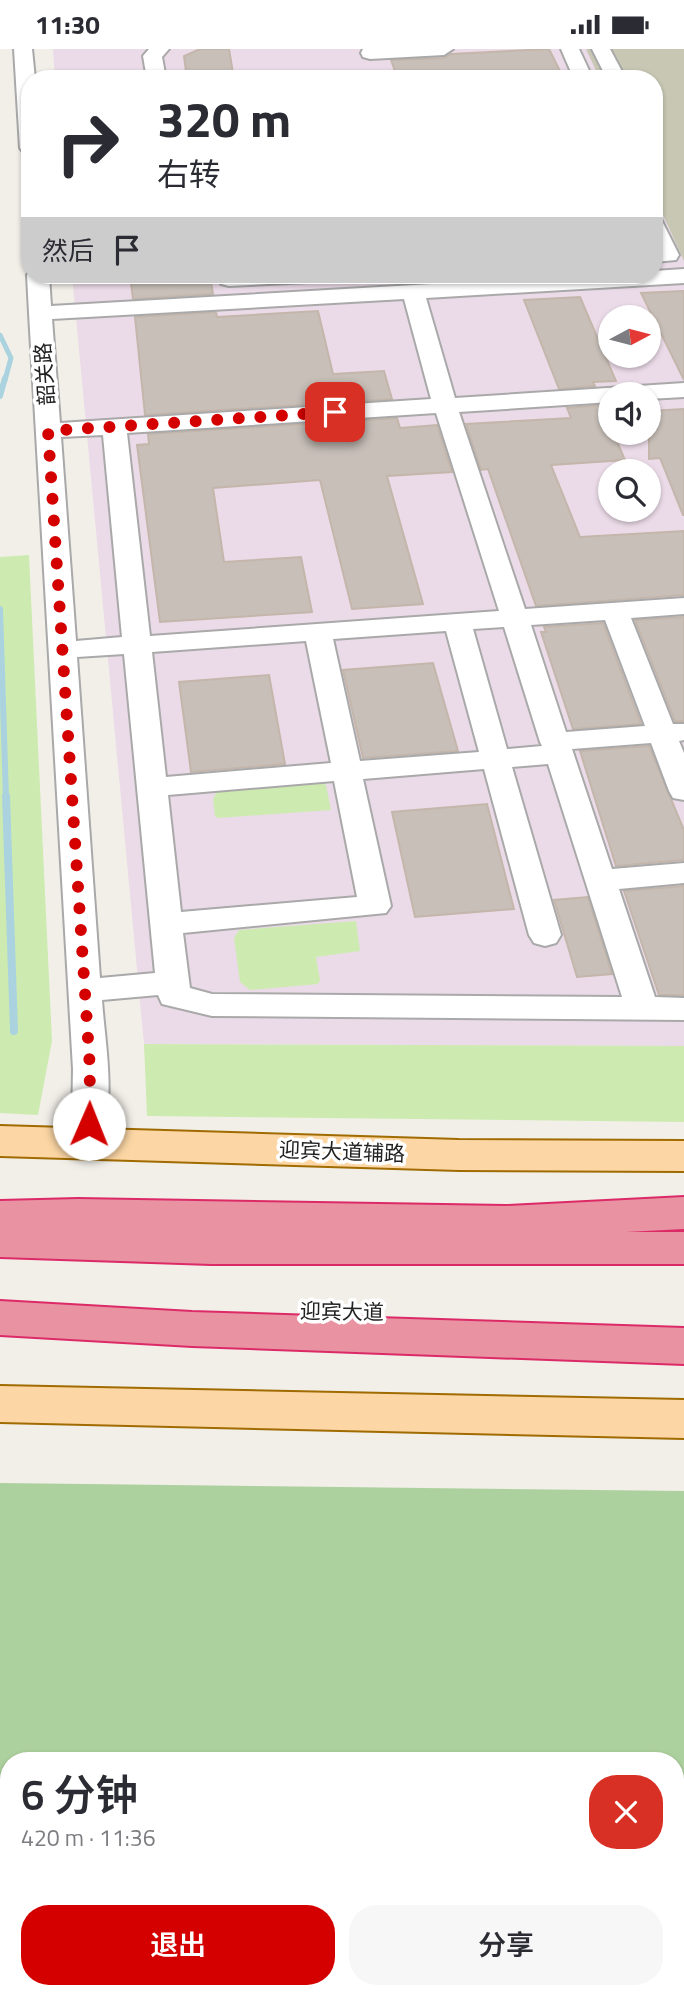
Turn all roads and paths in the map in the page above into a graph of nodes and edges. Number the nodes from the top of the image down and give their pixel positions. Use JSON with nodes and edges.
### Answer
{"nodes":[{"id":1,"x":23,"y":49,"type":"edge"},
{"id":2,"x":160,"y":49,"type":"edge"},
{"id":3,"x":444,"y":49,"type":"edge"},
{"id":4,"x":570,"y":49,"type":"edge"},
{"id":5,"x":601,"y":49,"type":"edge"},
{"id":6,"x":371,"y":56,"type":"edge"},
{"id":7,"x":24,"y":70,"type":"edge"},
{"id":8,"x":155,"y":70,"type":"edge"},
{"id":9,"x":580,"y":70,"type":"edge"},
{"id":10,"x":612,"y":70,"type":"edge"},
{"id":11,"x":684,"y":276,"type":"edge"},
{"id":12,"x":663,"y":277,"type":"edge"},
{"id":13,"x":38,"y":284,"type":"edge"},
{"id":14,"x":548,"y":284,"type":"edge"},
{"id":15,"x":412,"y":292,"type":"junction"},
{"id":16,"x":40,"y":313,"type":"junction"},
{"id":17,"x":684,"y":390,"type":"edge"},
{"id":18,"x":661,"y":392,"type":"edge"},
{"id":19,"x":598,"y":396,"type":"edge"},
{"id":20,"x":445,"y":405,"type":"junction"},
{"id":21,"x":114,"y":427,"type":"junction"},
{"id":22,"x":48,"y":431,"type":"junction"},
{"id":23,"x":684,"y":606,"type":"edge"},
{"id":24,"x":615,"y":611,"type":"junction"},
{"id":25,"x":515,"y":618,"type":"junction"},
{"id":26,"x":457,"y":622,"type":"junction"},
{"id":27,"x":318,"y":632,"type":"junction"},
{"id":28,"x":137,"y":645,"type":"junction"},
{"id":29,"x":62,"y":650,"type":"junction"},
{"id":30,"x":673,"y":733,"type":"edge"},
{"id":31,"x":557,"y":748,"type":"junction"},
{"id":32,"x":495,"y":759,"type":"junction"},
{"id":33,"x":347,"y":771,"type":"junction"},
{"id":34,"x":152,"y":787,"type":"junction"},
{"id":35,"x":684,"y":791,"type":"edge"},
{"id":36,"x":684,"y":873,"type":"edge"},
{"id":37,"x":600,"y":880,"type":"junction"},
{"id":38,"x":166,"y":924,"type":"junction"},
{"id":39,"x":545,"y":935,"type":"dead end"},
{"id":40,"x":173,"y":983,"type":"junction"},
{"id":41,"x":85,"y":990,"type":"junction"},
{"id":42,"x":642,"y":1008,"type":"junction"},
{"id":43,"x":684,"y":1009,"type":"edge"},
{"id":44,"x":0,"y":1141,"type":"edge"},
{"id":45,"x":82,"y":1143,"type":"junction"},
{"id":46,"x":684,"y":1156,"type":"edge"},
{"id":47,"x":684,"y":1213,"type":"edge"},
{"id":48,"x":0,"y":1217,"type":"edge"},
{"id":49,"x":0,"y":1241,"type":"edge"},
{"id":50,"x":684,"y":1248,"type":"edge"},
{"id":51,"x":0,"y":1302,"type":"edge"},
{"id":52,"x":0,"y":1318,"type":"edge"},
{"id":53,"x":684,"y":1319,"type":"edge"},
{"id":54,"x":684,"y":1346,"type":"edge"},
{"id":55,"x":0,"y":1404,"type":"edge"},
{"id":56,"x":684,"y":1419,"type":"edge"}],
"edges":[{"from":1,"to":7,"type":"street"},
{"from":2,"to":8,"type":"street"},
{"from":3,"to":6,"type":"street"},
{"from":4,"to":9,"type":"street"},
{"from":5,"to":10,"type":"street"},
{"from":11,"to":12,"type":"street"},
{"from":13,"to":16,"type":"street","name":"韶关路"},
{"from":14,"to":15,"type":"street"},
{"from":15,"to":16,"type":"street"},
{"from":15,"to":20,"type":"street"},
{"from":16,"to":22,"type":"street","name":"韶关路"},
{"from":17,"to":18,"type":"street"},
{"from":19,"to":20,"type":"street"},
{"from":20,"to":21,"type":"street"},
{"from":20,"to":25,"type":"street"},
{"from":21,"to":22,"type":"street"},
{"from":21,"to":28,"type":"street"},
{"from":22,"to":29,"type":"street","name":"韶关路"},
{"from":23,"to":24,"type":"street"},
{"from":24,"to":25,"type":"street"},
{"from":24,"to":30,"type":"street"},
{"from":25,"to":26,"type":"street"},
{"from":25,"to":31,"type":"street"},
{"from":26,"to":27,"type":"street"},
{"from":26,"to":32,"type":"street"},
{"from":27,"to":28,"type":"street"},
{"from":27,"to":33,"type":"street"},
{"from":28,"to":29,"type":"street"},
{"from":28,"to":34,"type":"street"},
{"from":29,"to":41,"type":"street","name":"韶关路"},
{"from":30,"to":31,"type":"lane"},
{"from":30,"to":35,"type":"street"},
{"from":31,"to":32,"type":"street"},
{"from":31,"to":37,"type":"street"},
{"from":32,"to":33,"type":"street"},
{"from":32,"to":39,"type":"street"},
{"from":33,"to":34,"type":"street"},
{"from":33,"to":38,"type":"street"},
{"from":34,"to":38,"type":"street"},
{"from":36,"to":37,"type":"street"},
{"from":37,"to":42,"type":"street"},
{"from":38,"to":40,"type":"street"},
{"from":40,"to":41,"type":"street"},
{"from":40,"to":42,"type":"street"},
{"from":41,"to":45,"type":"street","name":"韶关路"},
{"from":42,"to":43,"type":"street"},
{"from":44,"to":45,"type":"main road","name":"迎宾大道辅路"},
{"from":45,"to":46,"type":"main road","name":"迎宾大道辅路"},
{"from":47,"to":48,"type":"highway"},
{"from":49,"to":50,"type":"highway"},
{"from":51,"to":53,"type":"highway","name":"迎宾大道"},
{"from":52,"to":54,"type":"highway"},
{"from":55,"to":56,"type":"main road"}]}
